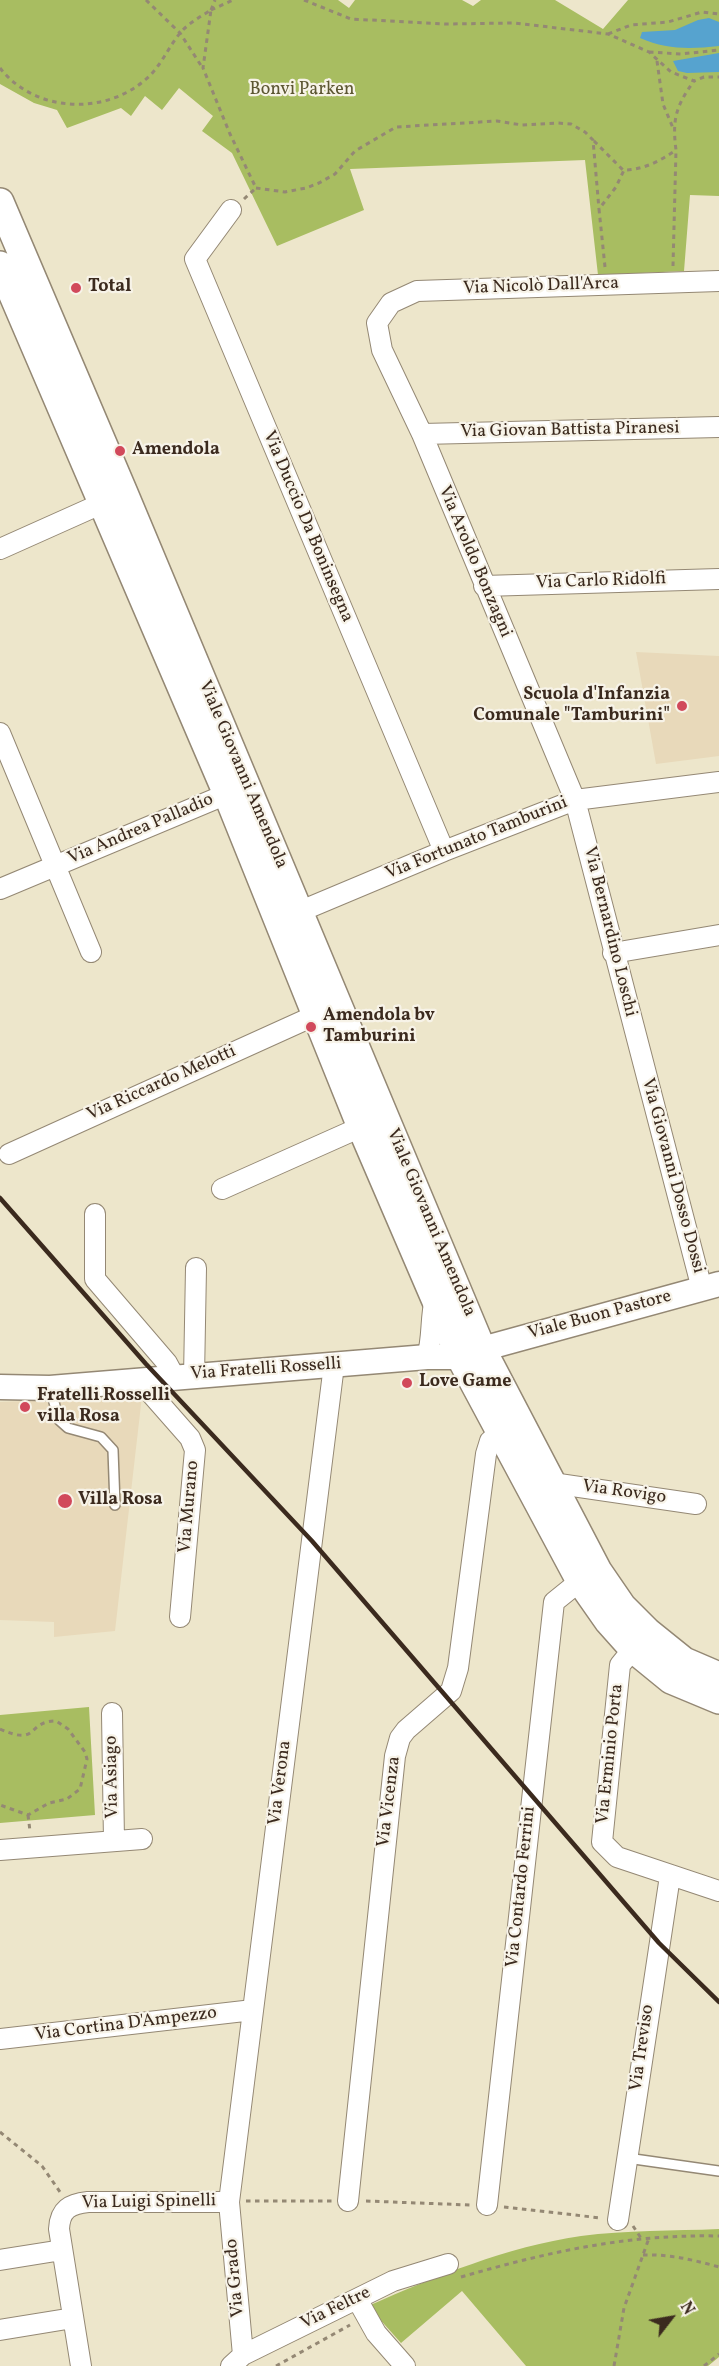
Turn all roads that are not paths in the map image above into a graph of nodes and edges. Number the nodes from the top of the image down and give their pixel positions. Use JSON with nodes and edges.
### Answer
{"nodes":[{"id":1,"x":0,"y":202,"type":"edge"},
{"id":2,"x":231,"y":210,"type":"dead end"},
{"id":3,"x":0,"y":265,"type":"edge"},
{"id":4,"x":719,"y":281,"type":"edge"},
{"id":5,"x":377,"y":323,"type":"joint"},
{"id":6,"x":719,"y":428,"type":"edge"},
{"id":7,"x":422,"y":434,"type":"junction"},
{"id":8,"x":114,"y":498,"type":"junction"},
{"id":9,"x":0,"y":549,"type":"edge"},
{"id":10,"x":719,"y":579,"type":"edge"},
{"id":11,"x":484,"y":586,"type":"junction"},
{"id":12,"x":0,"y":733,"type":"edge"},
{"id":13,"x":719,"y":782,"type":"edge"},
{"id":14,"x":226,"y":794,"type":"junction"},
{"id":15,"x":575,"y":800,"type":"junction"},
{"id":16,"x":444,"y":851,"type":"junction"},
{"id":17,"x":56,"y":867,"type":"junction"},
{"id":18,"x":0,"y":889,"type":"edge"},
{"id":19,"x":289,"y":916,"type":"junction"},
{"id":20,"x":719,"y":934,"type":"edge"},
{"id":21,"x":91,"y":952,"type":"dead end"},
{"id":22,"x":614,"y":953,"type":"junction"},
{"id":23,"x":316,"y":1015,"type":"junction"},
{"id":24,"x":643,"y":1064,"type":"joint"},
{"id":25,"x":362,"y":1127,"type":"junction"},
{"id":26,"x":9,"y":1154,"type":"dead end"},
{"id":27,"x":222,"y":1189,"type":"dead end"},
{"id":28,"x":95,"y":1214,"type":"dead end"},
{"id":29,"x":196,"y":1268,"type":"dead end"},
{"id":30,"x":710,"y":1286,"type":"edge"},
{"id":31,"x":435,"y":1299,"type":"junction"},
{"id":32,"x":471,"y":1353,"type":"junction"},
{"id":33,"x":427,"y":1357,"type":"junction"},
{"id":34,"x":334,"y":1365,"type":"junction"},
{"id":35,"x":184,"y":1376,"type":"junction"},
{"id":36,"x":139,"y":1380,"type":"junction"},
{"id":37,"x":0,"y":1387,"type":"edge"},
{"id":38,"x":50,"y":1388,"type":"junction"},
{"id":39,"x":500,"y":1434,"type":"junction"},
{"id":40,"x":552,"y":1483,"type":"junction"},
{"id":41,"x":696,"y":1504,"type":"dead end"},
{"id":42,"x":114,"y":1505,"type":"dead end"},
{"id":43,"x":589,"y":1576,"type":"junction"},
{"id":44,"x":180,"y":1617,"type":"dead end"},
{"id":45,"x":641,"y":1640,"type":"junction"},
{"id":46,"x":719,"y":1676,"type":"edge"},
{"id":47,"x":719,"y":1700,"type":"edge"},
{"id":48,"x":112,"y":1713,"type":"dead end"},
{"id":49,"x":142,"y":1839,"type":"dead end"},
{"id":50,"x":114,"y":1841,"type":"junction"},
{"id":51,"x":0,"y":1850,"type":"edge"},
{"id":52,"x":670,"y":1876,"type":"junction"},
{"id":53,"x":719,"y":1891,"type":"edge"},
{"id":54,"x":253,"y":2010,"type":"junction"},
{"id":55,"x":0,"y":2039,"type":"edge"},
{"id":56,"x":627,"y":2158,"type":"junction"},
{"id":57,"x":719,"y":2171,"type":"edge"},
{"id":58,"x":348,"y":2201,"type":"road end"},
{"id":59,"x":229,"y":2202,"type":"junction"},
{"id":60,"x":488,"y":2205,"type":"road end"},
{"id":61,"x":618,"y":2220,"type":"road end"},
{"id":62,"x":62,"y":2250,"type":"junction"},
{"id":63,"x":0,"y":2260,"type":"edge"},
{"id":64,"x":453,"y":2271,"type":"road end"},
{"id":65,"x":357,"y":2299,"type":"junction"},
{"id":66,"x":73,"y":2318,"type":"junction"},
{"id":67,"x":0,"y":2330,"type":"edge"},
{"id":68,"x":237,"y":2360,"type":"edge"},
{"id":69,"x":81,"y":2366,"type":"edge"},
{"id":70,"x":405,"y":2366,"type":"edge"}],
"edges":[{"from":1,"to":8,"type":"main road","name":"Viale Giovanni Amendola"},
{"from":2,"to":16,"type":"street","name":"Via Duccio Da Boninsegna"},
{"from":3,"to":8,"type":"main road","name":"Viale Giovanni Amendola"},
{"from":4,"to":5,"type":"street","name":"Via Nicolò Dall'Arca"},
{"from":5,"to":7,"type":"street","name":"Via Aroldo Bonzagni"},
{"from":6,"to":7,"type":"street","name":"Via Giovan Battista Piranesi"},
{"from":7,"to":11,"type":"street","name":"Via Aroldo Bonzagni"},
{"from":8,"to":9,"type":"street"},
{"from":8,"to":14,"type":"main road","name":"Viale Giovanni Amendola"},
{"from":8,"to":19,"type":"main road","name":"Viale Giovanni Amendola"},
{"from":10,"to":11,"type":"street","name":"Via Carlo Ridolfi"},
{"from":11,"to":15,"type":"street","name":"Via Aroldo Bonzagni"},
{"from":12,"to":17,"type":"street"},
{"from":13,"to":15,"type":"street","name":"Via Fortunato Tamburini"},
{"from":14,"to":17,"type":"street","name":"Via Andrea Palladio"},
{"from":14,"to":19,"type":"main road","name":"Viale Giovanni Amendola"},
{"from":15,"to":16,"type":"street","name":"Via Fortunato Tamburini"},
{"from":15,"to":22,"type":"street","name":"Via Bernardino Loschi"},
{"from":16,"to":19,"type":"street","name":"Via Fortunato Tamburini"},
{"from":17,"to":18,"type":"street","name":"Via Andrea Palladio"},
{"from":17,"to":21,"type":"street","name":"Via Andrea Palladio"},
{"from":19,"to":23,"type":"main road","name":"Viale Giovanni Amendola"},
{"from":19,"to":32,"type":"main road","name":"Viale Giovanni Amendola"},
{"from":20,"to":22,"type":"street"},
{"from":22,"to":24,"type":"street","name":"Via Bernardino Loschi"},
{"from":23,"to":25,"type":"main road","name":"Viale Giovanni Amendola"},
{"from":23,"to":26,"type":"street","name":"Via Riccardo Melotti"},
{"from":24,"to":30,"type":"street","name":"Via Giovanni Dosso Dossi"},
{"from":25,"to":27,"type":"street"},
{"from":25,"to":31,"type":"main road","name":"Viale Giovanni Amendola"},
{"from":28,"to":35,"type":"street"},
{"from":29,"to":35,"type":"street"},
{"from":30,"to":32,"type":"street","name":"Viale Buon Pastore"},
{"from":31,"to":32,"type":"main road","name":"Viale Giovanni Amendola"},
{"from":31,"to":33,"type":"street"},
{"from":32,"to":33,"type":"street","name":"Via Fratelli Rosselli"},
{"from":32,"to":39,"type":"main road"},
{"from":32,"to":40,"type":"main road"},
{"from":33,"to":34,"type":"street","name":"Via Fratelli Rosselli"},
{"from":34,"to":35,"type":"street","name":"Via Fratelli Rosselli"},
{"from":34,"to":54,"type":"street","name":"Via Verona"},
{"from":35,"to":36,"type":"street","name":"Via Fratelli Rosselli"},
{"from":36,"to":38,"type":"street","name":"Via Fratelli Rosselli"},
{"from":36,"to":44,"type":"street","name":"Via Murano"},
{"from":37,"to":38,"type":"street","name":"Via Fratelli Rosselli"},
{"from":38,"to":42,"type":"lane"},
{"from":39,"to":43,"type":"main road"},
{"from":39,"to":58,"type":"street","name":"Via Vicenza"},
{"from":40,"to":41,"type":"street","name":"Via Rovigo"},
{"from":40,"to":43,"type":"main road"},
{"from":43,"to":45,"type":"main road"},
{"from":43,"to":60,"type":"street","name":"Via Contardo Ferrini"},
{"from":45,"to":46,"type":"main road"},
{"from":45,"to":47,"type":"main road"},
{"from":45,"to":52,"type":"street","name":"Via Erminio Porta"},
{"from":48,"to":50,"type":"street","name":"Via Asiago"},
{"from":49,"to":50,"type":"street","name":"Via Asiago"},
{"from":50,"to":51,"type":"street","name":"Via Asiago"},
{"from":52,"to":53,"type":"street","name":"Via Erminio Porta"},
{"from":52,"to":56,"type":"street","name":"Via Treviso"},
{"from":54,"to":55,"type":"street","name":"Via Cortina D'Ampezzo"},
{"from":54,"to":59,"type":"street","name":"Via Verona"},
{"from":56,"to":57,"type":"lane"},
{"from":56,"to":61,"type":"street","name":"Via Treviso"},
{"from":59,"to":62,"type":"street","name":"Via Luigi Spinelli"},
{"from":59,"to":68,"type":"street","name":"Via Grado"},
{"from":62,"to":63,"type":"street"},
{"from":62,"to":66,"type":"street"},
{"from":64,"to":65,"type":"street","name":"Via Feltre"},
{"from":65,"to":68,"type":"street","name":"Via Feltre"},
{"from":65,"to":70,"type":"street"},
{"from":66,"to":67,"type":"street"},
{"from":66,"to":69,"type":"street"}]}
